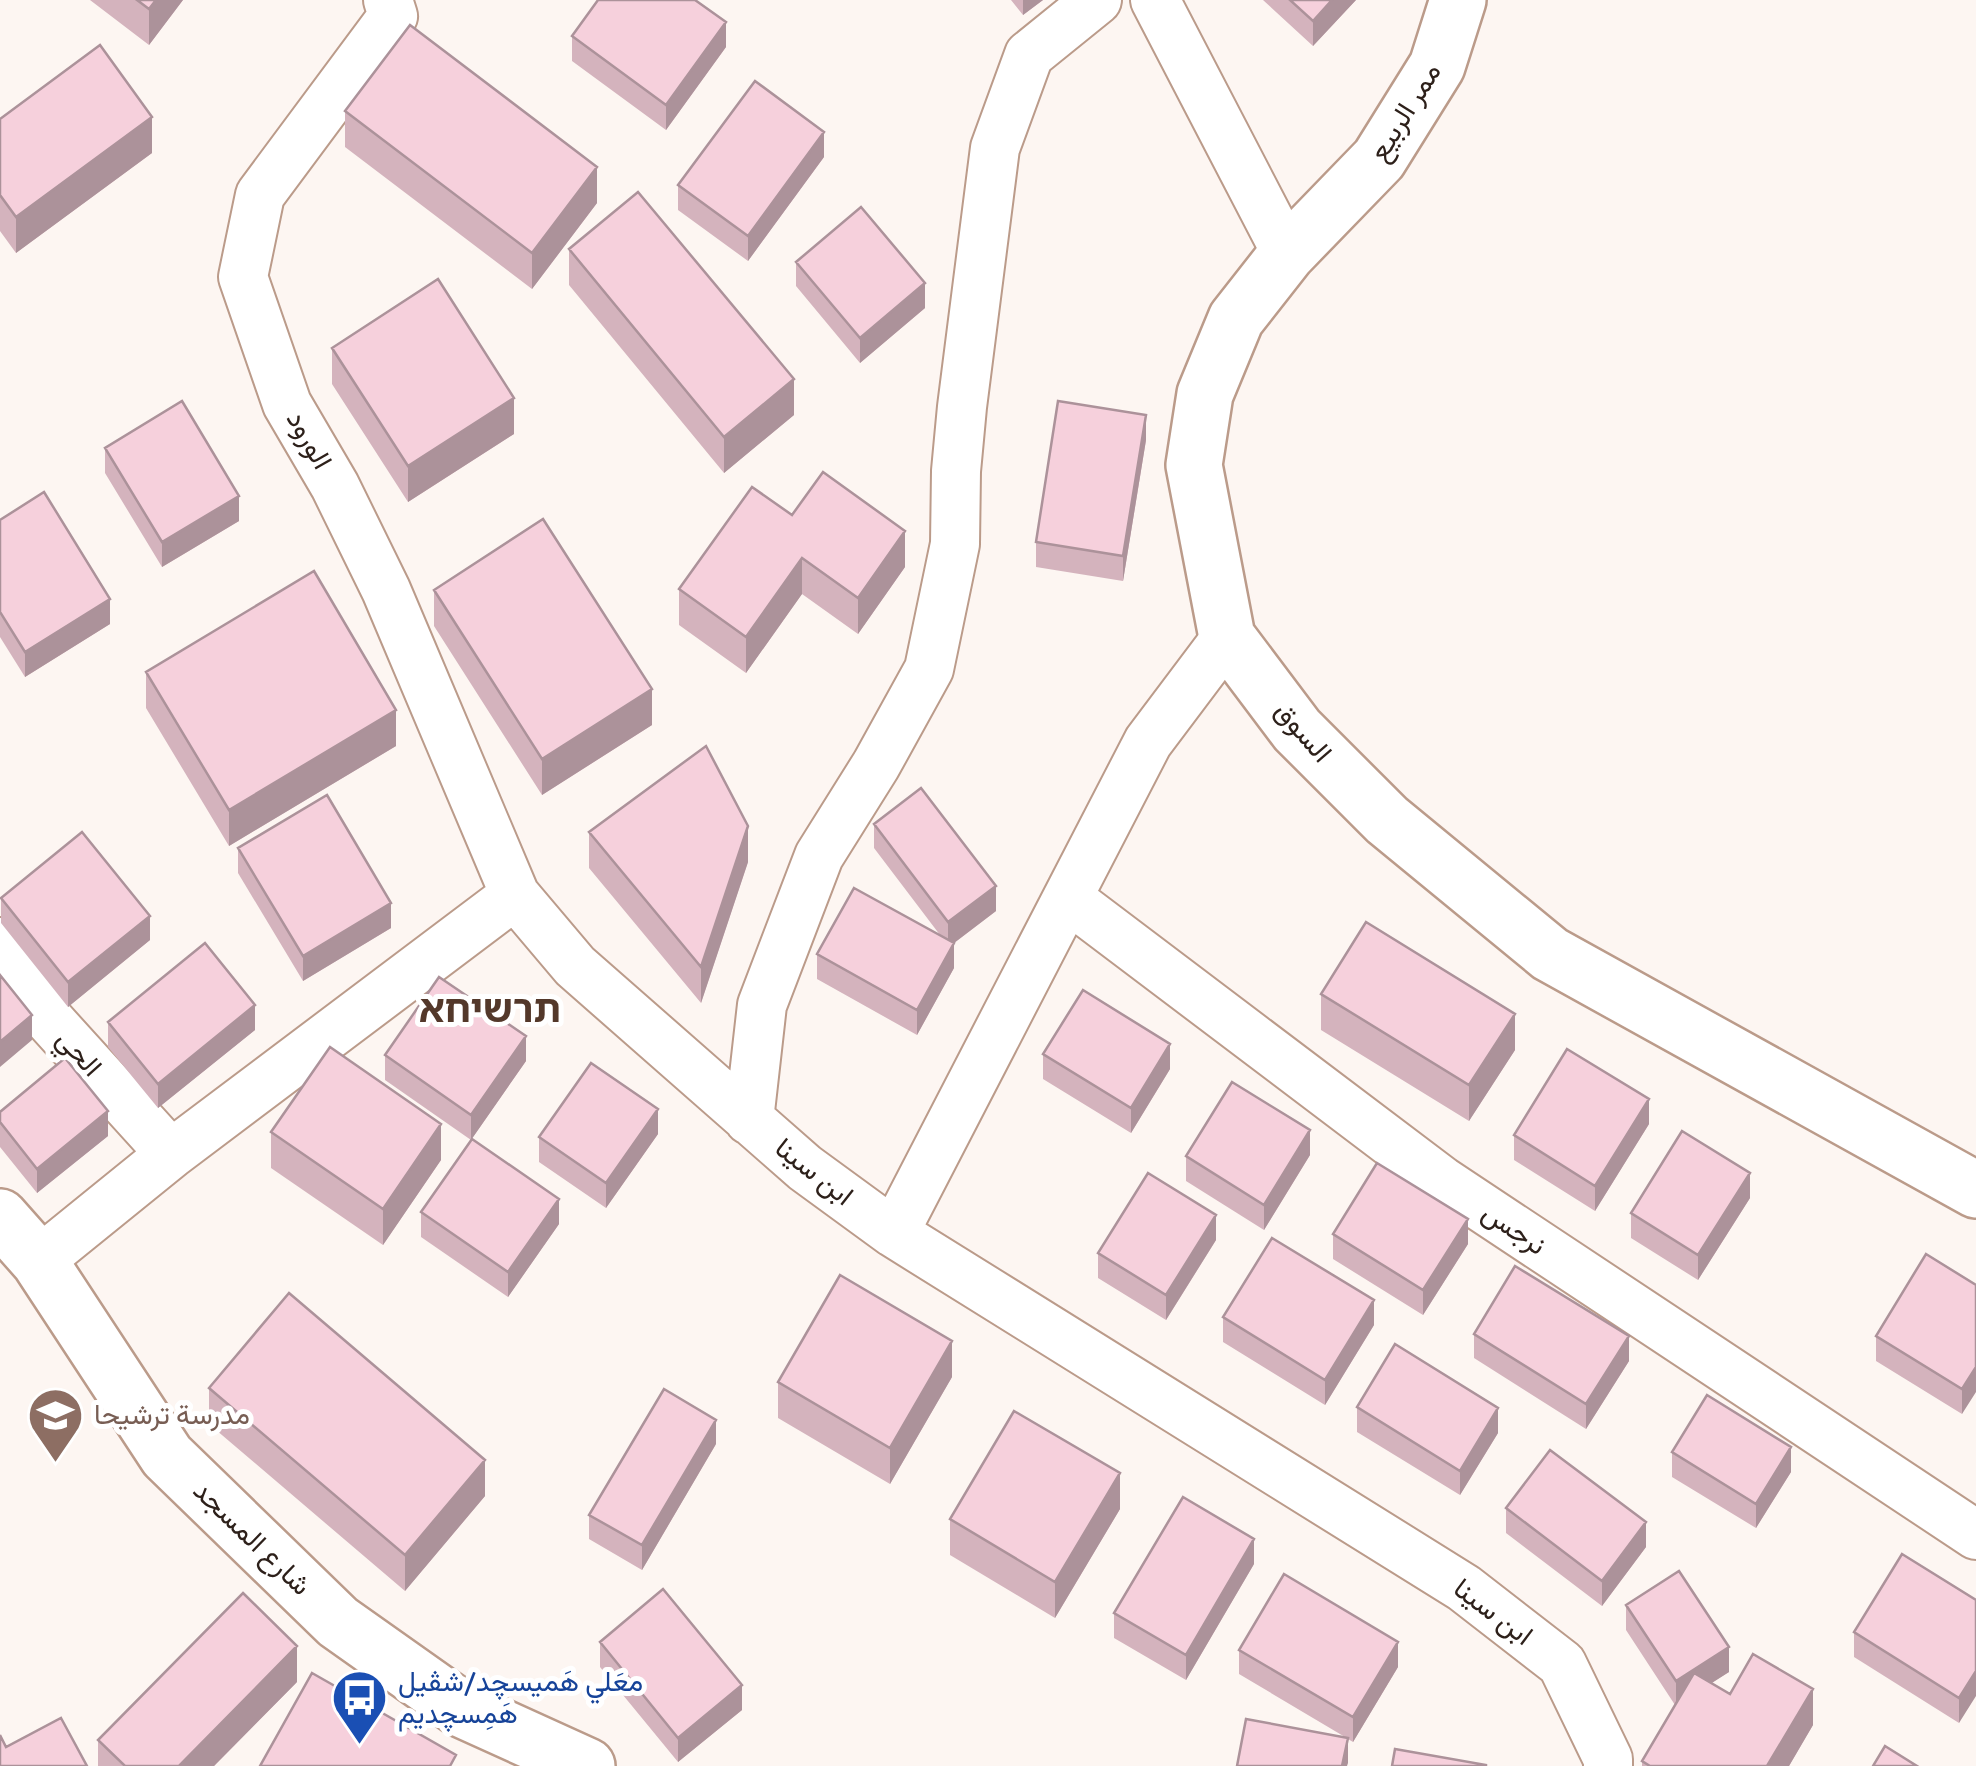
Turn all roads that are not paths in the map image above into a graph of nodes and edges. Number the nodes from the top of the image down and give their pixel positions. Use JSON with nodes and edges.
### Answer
{"nodes":[{"id":1,"x":388,"y":0,"type":"edge"},
{"id":2,"x":1097,"y":0,"type":"edge"},
{"id":3,"x":1155,"y":0,"type":"edge"},
{"id":4,"x":1458,"y":0,"type":"edge"},
{"id":5,"x":1288,"y":254,"type":"junction"},
{"id":6,"x":1227,"y":637,"type":"junction"},
{"id":7,"x":515,"y":895,"type":"junction"},
{"id":8,"x":1068,"y":899,"type":"junction"},
{"id":9,"x":0,"y":942,"type":"edge"},
{"id":10,"x":749,"y":1120,"type":"junction"},
{"id":11,"x":171,"y":1154,"type":"junction"},
{"id":12,"x":1976,"y":1190,"type":"edge"},
{"id":13,"x":0,"y":1217,"type":"edge"},
{"id":14,"x":894,"y":1232,"type":"junction"},
{"id":15,"x":39,"y":1261,"type":"junction"},
{"id":16,"x":1976,"y":1535,"type":"edge"},
{"id":17,"x":587,"y":1766,"type":"edge"},
{"id":18,"x":1608,"y":1766,"type":"edge"}],
"edges":[{"from":1,"to":7,"type":"street","name":"الورود"},
{"from":2,"to":10,"type":"street"},
{"from":3,"to":5,"type":"street"},
{"from":4,"to":5,"type":"street","name":"ممر الربيع"},
{"from":5,"to":6,"type":"street","name":"السوق"},
{"from":6,"to":8,"type":"street"},
{"from":6,"to":12,"type":"street","name":"السوق"},
{"from":7,"to":10,"type":"street","name":"ابن سينا"},
{"from":7,"to":11,"type":"street"},
{"from":8,"to":14,"type":"street"},
{"from":8,"to":16,"type":"street","name":"نرجس"},
{"from":9,"to":11,"type":"street","name":"الحي"},
{"from":10,"to":14,"type":"street","name":"ابن سينا"},
{"from":11,"to":15,"type":"street"},
{"from":13,"to":15,"type":"street","name":"شارع المسجد"},
{"from":14,"to":18,"type":"street","name":"ابن سينا"},
{"from":15,"to":17,"type":"street","name":"شارع المسجد"}]}
